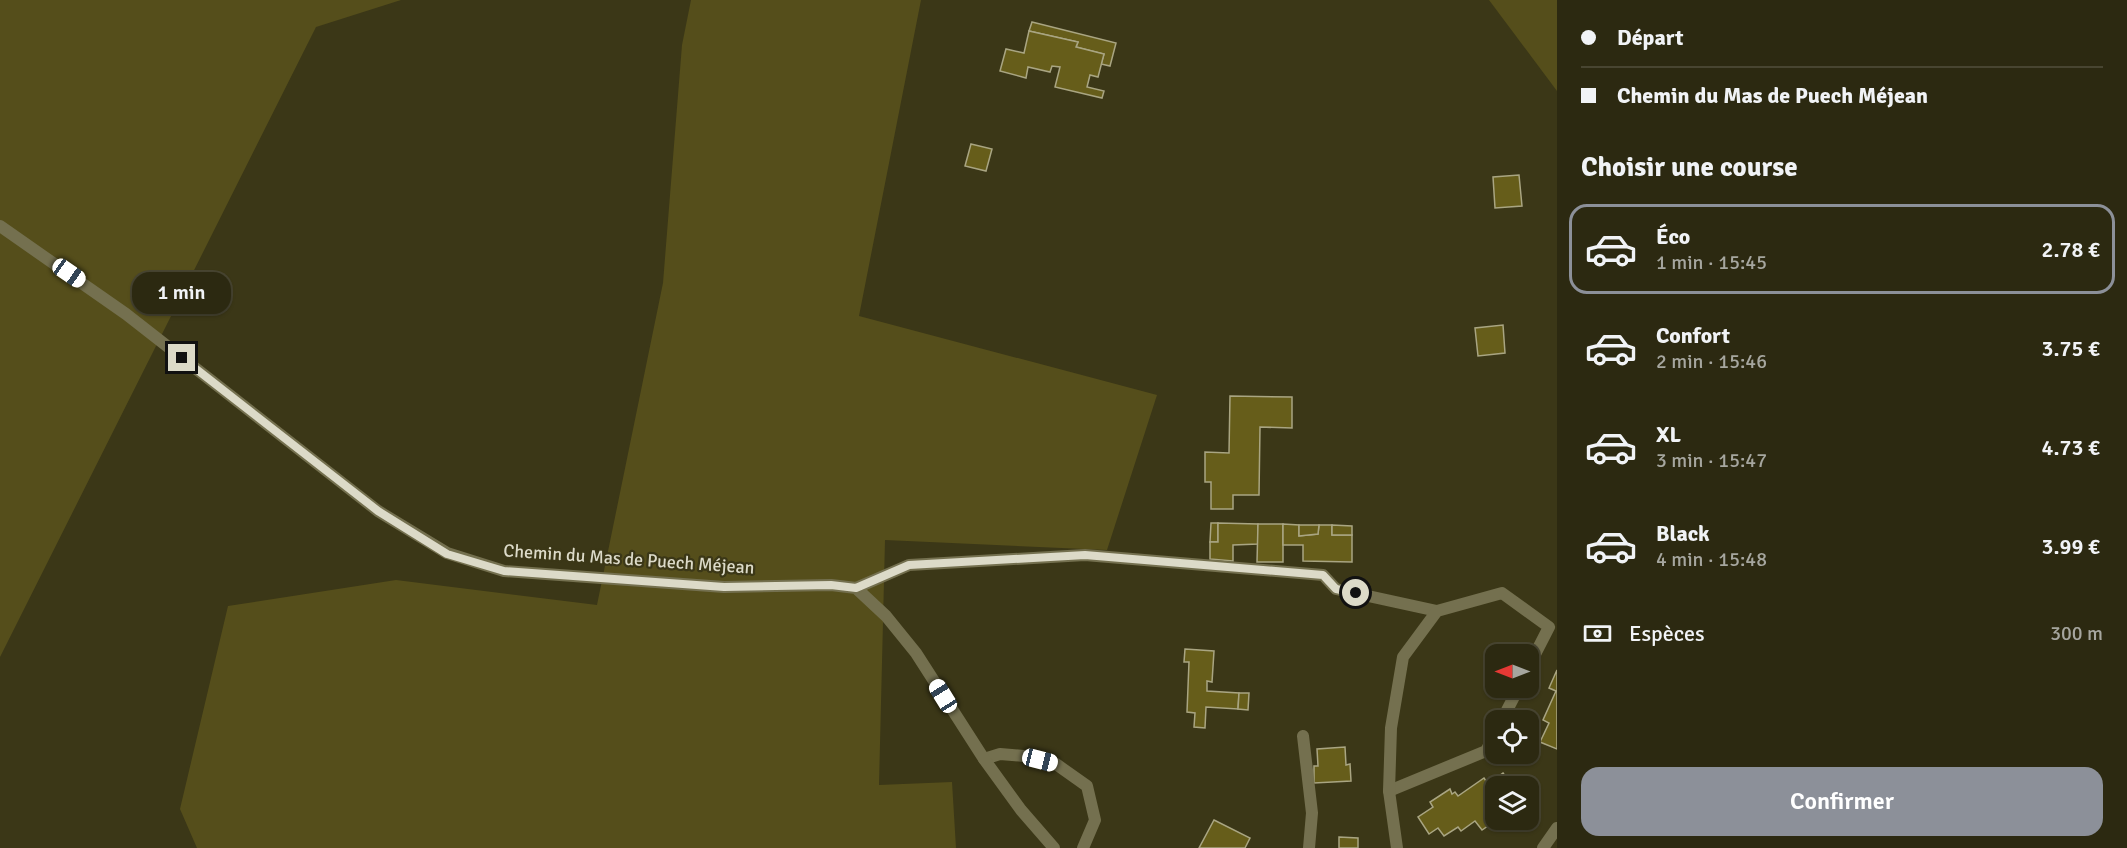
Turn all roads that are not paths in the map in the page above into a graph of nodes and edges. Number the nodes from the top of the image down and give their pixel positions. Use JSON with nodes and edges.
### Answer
{"nodes":[{"id":1,"x":0,"y":226,"type":"edge"},
{"id":2,"x":856,"y":588,"type":"junction"},
{"id":3,"x":1437,"y":611,"type":"junction"},
{"id":4,"x":1553,"y":627,"type":"edge"},
{"id":5,"x":1539,"y":650,"type":"edge"},
{"id":6,"x":1304,"y":736,"type":"dead end"},
{"id":7,"x":1485,"y":751,"type":"edge"},
{"id":8,"x":984,"y":759,"type":"junction"},
{"id":9,"x":1389,"y":791,"type":"junction"},
{"id":10,"x":1557,"y":828,"type":"edge"},
{"id":11,"x":1054,"y":848,"type":"edge"},
{"id":12,"x":1083,"y":848,"type":"edge"},
{"id":13,"x":1309,"y":848,"type":"edge"},
{"id":14,"x":1396,"y":848,"type":"edge"},
{"id":15,"x":1543,"y":848,"type":"edge"}],
"edges":[{"from":1,"to":2,"type":"street","name":"Chemin du Mas de Puech Méjean"},
{"from":2,"to":3,"type":"street"},
{"from":2,"to":8,"type":"street"},
{"from":3,"to":4,"type":"street"},
{"from":3,"to":9,"type":"street"},
{"from":4,"to":5,"type":"street"},
{"from":6,"to":13,"type":"street"},
{"from":7,"to":9,"type":"street"},
{"from":8,"to":11,"type":"street"},
{"from":8,"to":12,"type":"street"},
{"from":9,"to":14,"type":"street"},
{"from":10,"to":15,"type":"street"}]}
